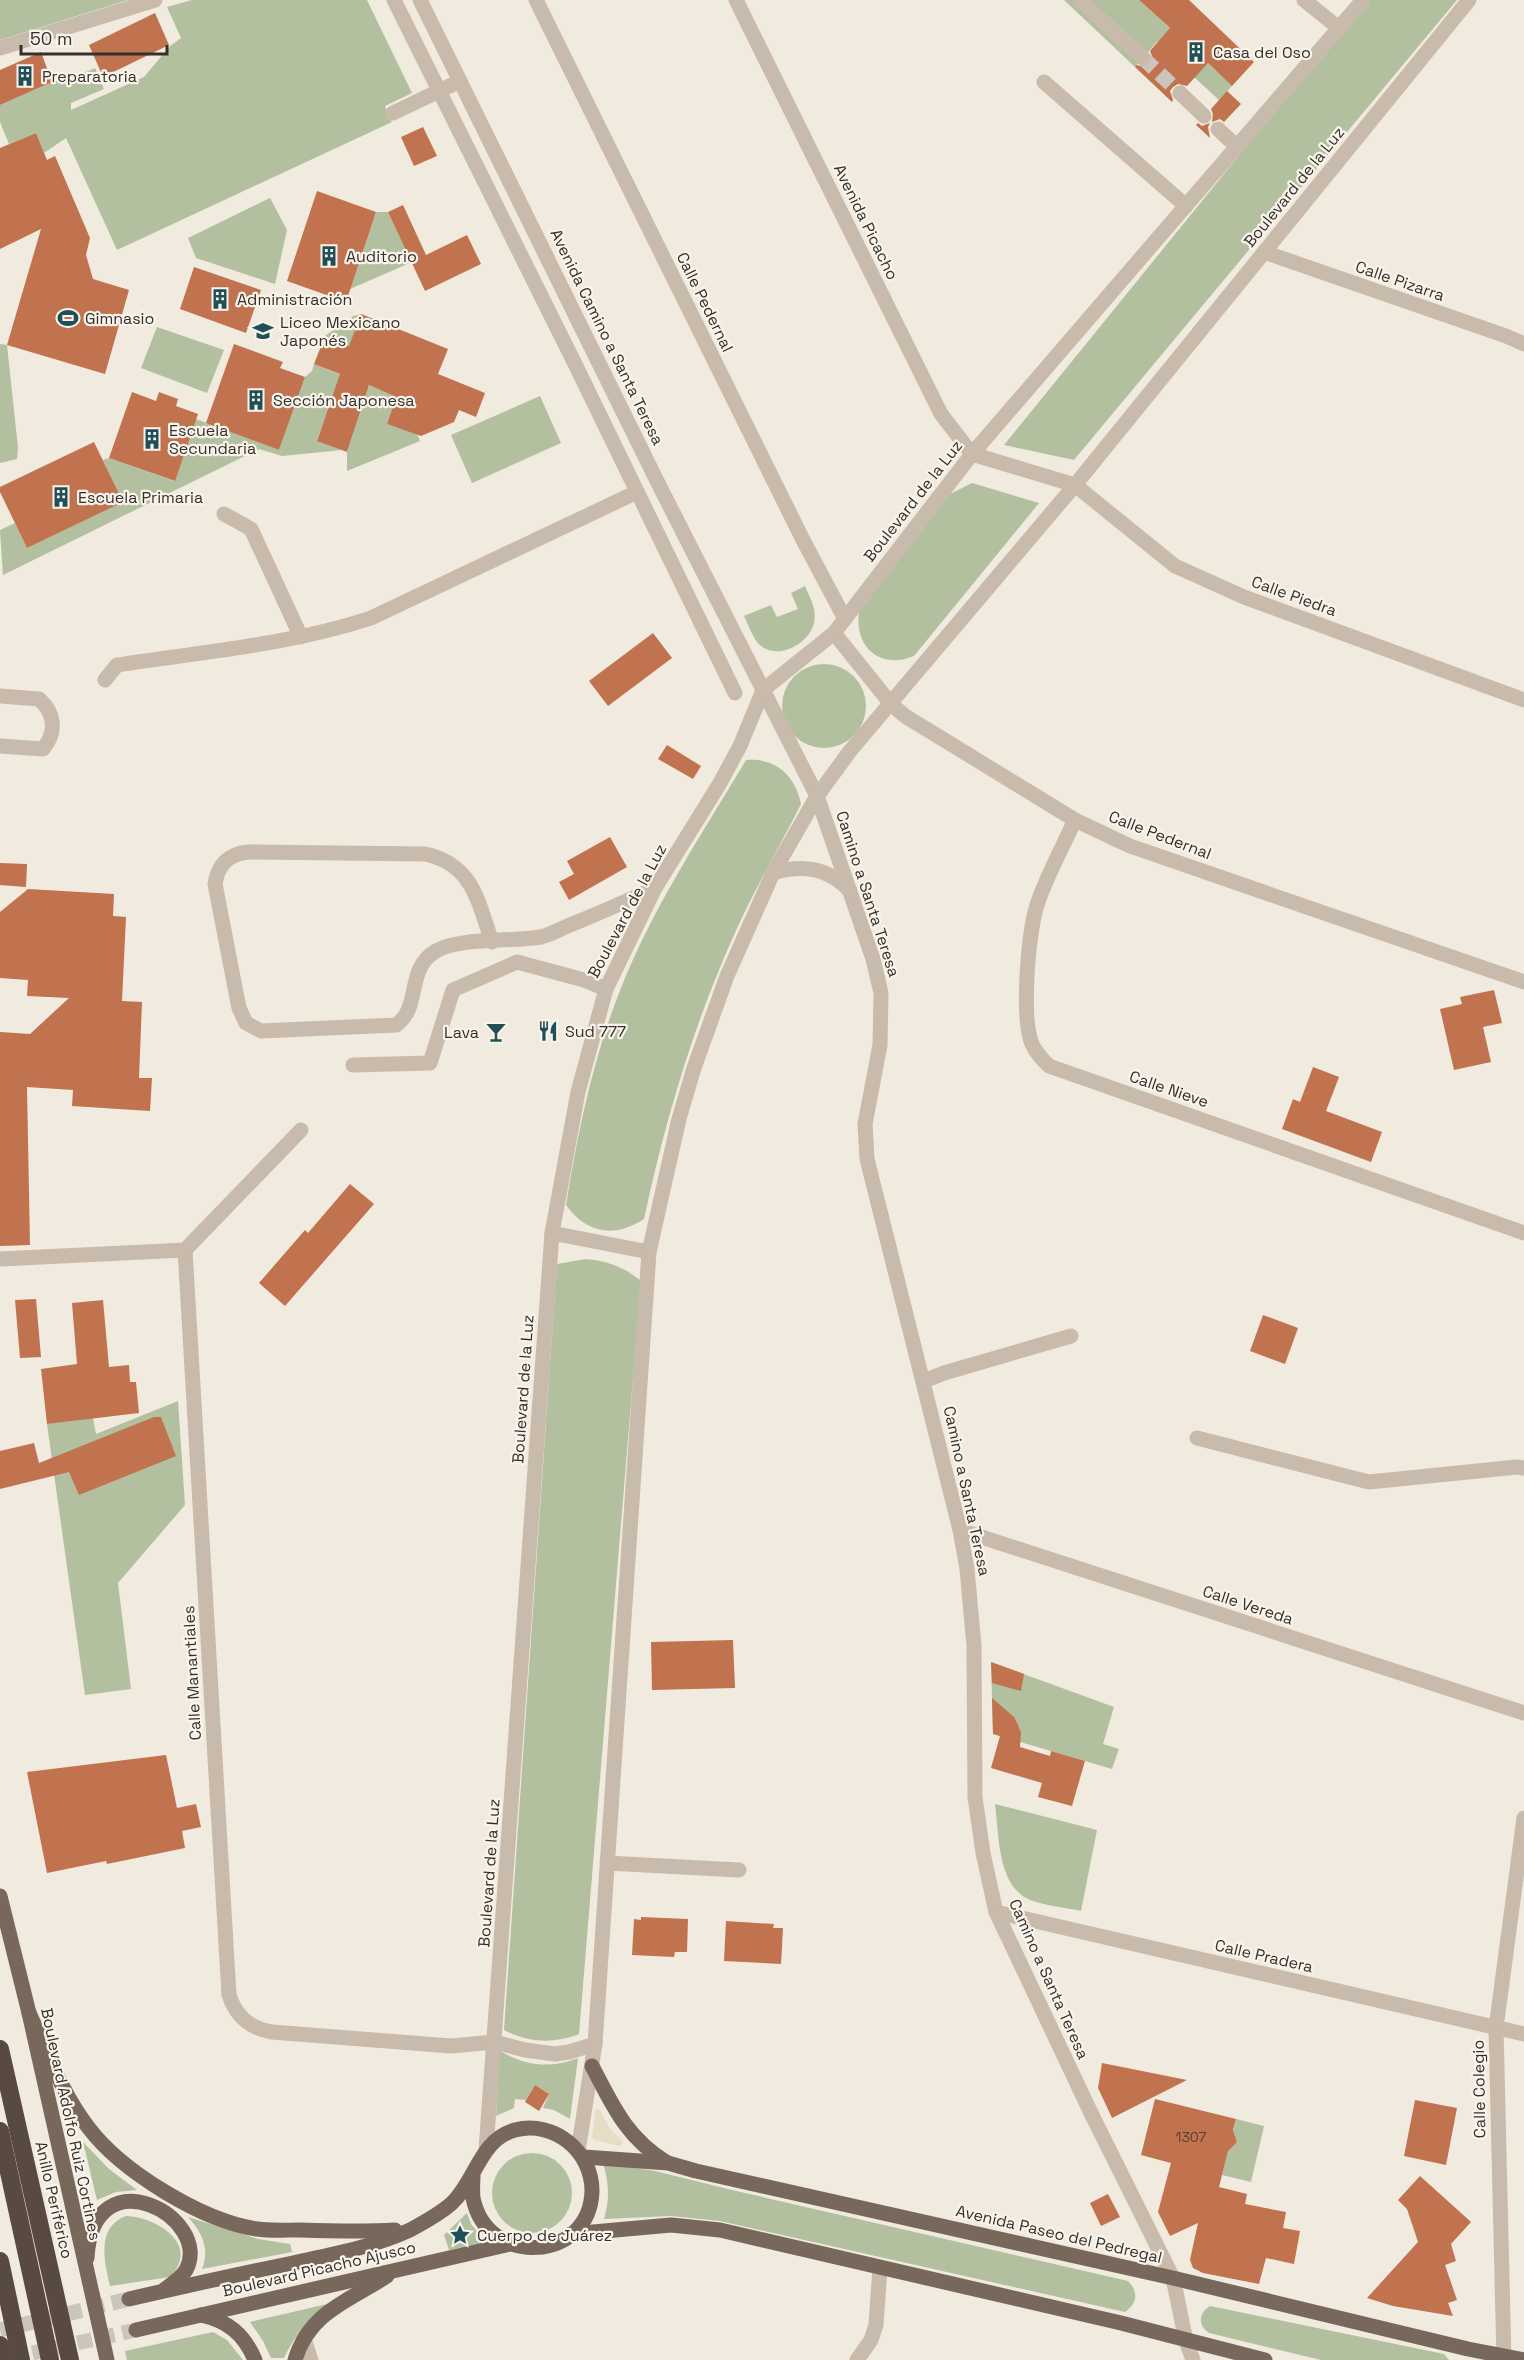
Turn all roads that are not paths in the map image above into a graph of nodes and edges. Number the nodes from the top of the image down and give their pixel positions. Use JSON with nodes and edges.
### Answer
{"nodes":[{"id":1,"x":155,"y":0,"type":"edge"},
{"id":2,"x":394,"y":0,"type":"edge"},
{"id":3,"x":420,"y":0,"type":"edge"},
{"id":4,"x":536,"y":0,"type":"edge"},
{"id":5,"x":736,"y":0,"type":"edge"},
{"id":6,"x":1080,"y":0,"type":"edge"},
{"id":7,"x":1097,"y":0,"type":"edge"},
{"id":8,"x":1304,"y":0,"type":"edge"},
{"id":9,"x":1363,"y":0,"type":"edge"},
{"id":10,"x":1469,"y":0,"type":"edge"},
{"id":11,"x":1340,"y":29,"type":"junction"},
{"id":12,"x":0,"y":48,"type":"edge"},
{"id":13,"x":1143,"y":58,"type":"tunnel mouth"},
{"id":14,"x":460,"y":81,"type":"junction"},
{"id":15,"x":1044,"y":82,"type":"dead end"},
{"id":16,"x":440,"y":91,"type":"junction"},
{"id":17,"x":1180,"y":93,"type":"tunnel mouth"},
{"id":18,"x":393,"y":113,"type":"dead end"},
{"id":19,"x":1204,"y":116,"type":"dead end"},
{"id":20,"x":1218,"y":129,"type":"dead end"},
{"id":21,"x":1237,"y":147,"type":"junction"},
{"id":22,"x":522,"y":206,"type":"junction"},
{"id":23,"x":1186,"y":206,"type":"junction"},
{"id":24,"x":502,"y":215,"type":"junction"},
{"id":25,"x":1264,"y":252,"type":"junction"},
{"id":26,"x":546,"y":254,"type":"junction"},
{"id":27,"x":526,"y":264,"type":"junction"},
{"id":28,"x":1524,"y":344,"type":"edge"},
{"id":29,"x":576,"y":366,"type":"junction"},
{"id":30,"x":601,"y":366,"type":"junction"},
{"id":31,"x":972,"y":454,"type":"junction"},
{"id":32,"x":1075,"y":485,"type":"junction"},
{"id":33,"x":637,"y":492,"type":"junction"},
{"id":34,"x":224,"y":514,"type":"dead end"},
{"id":35,"x":844,"y":619,"type":"junction"},
{"id":36,"x":834,"y":633,"type":"junction"},
{"id":37,"x":301,"y":637,"type":"junction"},
{"id":38,"x":105,"y":680,"type":"dead end"},
{"id":39,"x":763,"y":690,"type":"junction"},
{"id":40,"x":735,"y":693,"type":"dead end"},
{"id":41,"x":0,"y":696,"type":"edge"},
{"id":42,"x":1524,"y":700,"type":"edge"},
{"id":43,"x":891,"y":704,"type":"junction"},
{"id":44,"x":0,"y":746,"type":"edge"},
{"id":45,"x":818,"y":796,"type":"junction"},
{"id":46,"x":1075,"y":820,"type":"junction"},
{"id":47,"x":773,"y":873,"type":"junction"},
{"id":48,"x":656,"y":888,"type":"junction"},
{"id":49,"x":852,"y":894,"type":"junction"},
{"id":50,"x":492,"y":942,"type":"junction"},
{"id":51,"x":1524,"y":982,"type":"edge"},
{"id":52,"x":606,"y":989,"type":"junction"},
{"id":53,"x":353,"y":1065,"type":"dead end"},
{"id":54,"x":301,"y":1130,"type":"dead end"},
{"id":55,"x":552,"y":1233,"type":"junction"},
{"id":56,"x":1524,"y":1233,"type":"edge"},
{"id":57,"x":185,"y":1250,"type":"junction"},
{"id":58,"x":649,"y":1252,"type":"junction"},
{"id":59,"x":0,"y":1258,"type":"edge"},
{"id":60,"x":1071,"y":1336,"type":"dead end"},
{"id":61,"x":924,"y":1381,"type":"junction"},
{"id":62,"x":1197,"y":1438,"type":"dead end"},
{"id":63,"x":1524,"y":1468,"type":"edge"},
{"id":64,"x":960,"y":1530,"type":"junction"},
{"id":65,"x":1524,"y":1713,"type":"edge"},
{"id":66,"x":1524,"y":1818,"type":"edge"},
{"id":67,"x":607,"y":1863,"type":"junction"},
{"id":68,"x":739,"y":1870,"type":"dead end"},
{"id":69,"x":0,"y":1896,"type":"edge"},
{"id":70,"x":996,"y":1912,"type":"junction"},
{"id":71,"x":29,"y":2013,"type":"junction"},
{"id":72,"x":1496,"y":2028,"type":"junction"},
{"id":73,"x":1524,"y":2034,"type":"edge"},
{"id":74,"x":495,"y":2042,"type":"junction"},
{"id":75,"x":595,"y":2044,"type":"junction"},
{"id":76,"x":0,"y":2049,"type":"edge"},
{"id":77,"x":592,"y":2066,"type":"junction"},
{"id":78,"x":0,"y":2131,"type":"edge"},
{"id":79,"x":486,"y":2150,"type":"junction"},
{"id":80,"x":581,"y":2154,"type":"junction"},
{"id":81,"x":668,"y":2163,"type":"junction"},
{"id":82,"x":473,"y":2175,"type":"junction"},
{"id":83,"x":410,"y":2230,"type":"junction"},
{"id":84,"x":571,"y":2234,"type":"junction"},
{"id":85,"x":510,"y":2244,"type":"junction"},
{"id":86,"x":0,"y":2261,"type":"edge"},
{"id":87,"x":880,"y":2268,"type":"junction"},
{"id":88,"x":396,"y":2270,"type":"junction"},
{"id":89,"x":1173,"y":2278,"type":"junction"},
{"id":90,"x":88,"y":2285,"type":"junction"},
{"id":91,"x":162,"y":2291,"type":"junction"},
{"id":92,"x":129,"y":2299,"type":"tunnel mouth"},
{"id":93,"x":198,"y":2315,"type":"junction"},
{"id":94,"x":136,"y":2330,"type":"tunnel mouth"},
{"id":95,"x":303,"y":2336,"type":"junction"},
{"id":96,"x":1186,"y":2341,"type":"junction"},
{"id":97,"x":0,"y":2345,"type":"edge"},
{"id":98,"x":1504,"y":2358,"type":"edge"},
{"id":99,"x":3,"y":2360,"type":"edge"},
{"id":100,"x":21,"y":2360,"type":"edge"},
{"id":101,"x":50,"y":2360,"type":"edge"},
{"id":102,"x":70,"y":2360,"type":"edge"},
{"id":103,"x":106,"y":2360,"type":"edge"},
{"id":104,"x":255,"y":2360,"type":"edge"},
{"id":105,"x":295,"y":2360,"type":"edge"},
{"id":106,"x":311,"y":2360,"type":"edge"},
{"id":107,"x":857,"y":2360,"type":"edge"},
{"id":108,"x":1193,"y":2360,"type":"edge"},
{"id":109,"x":1265,"y":2360,"type":"edge"},
{"id":110,"x":1524,"y":2360,"type":"edge"}],
"edges":[{"from":1,"to":12,"type":"street"},
{"from":2,"to":16,"type":"street"},
{"from":3,"to":14,"type":"street","name":"Avenida Camino a Santa Teresa"},
{"from":4,"to":35,"type":"street","name":"Calle Pedernal"},
{"from":5,"to":31,"type":"street","name":"Avenida Picacho"},
{"from":6,"to":7,"type":"street"},
{"from":6,"to":13,"type":"street"},
{"from":8,"to":11,"type":"street"},
{"from":9,"to":11,"type":"street","name":"Boulevard de la Luz"},
{"from":10,"to":25,"type":"street","name":"Boulevard de la Luz"},
{"from":11,"to":21,"type":"street","name":"Boulevard de la Luz"},
{"from":14,"to":16,"type":"street"},
{"from":14,"to":22,"type":"street","name":"Avenida Camino a Santa Teresa"},
{"from":15,"to":23,"type":"street"},
{"from":16,"to":18,"type":"street"},
{"from":16,"to":24,"type":"street"},
{"from":17,"to":19,"type":"street"},
{"from":20,"to":21,"type":"street"},
{"from":21,"to":23,"type":"street","name":"Boulevard de la Luz"},
{"from":22,"to":24,"type":"street"},
{"from":22,"to":26,"type":"street","name":"Avenida Camino a Santa Teresa"},
{"from":23,"to":31,"type":"street","name":"Boulevard de la Luz"},
{"from":24,"to":27,"type":"street"},
{"from":25,"to":28,"type":"street","name":"Calle Pizarra"},
{"from":25,"to":32,"type":"street","name":"Boulevard de la Luz"},
{"from":26,"to":27,"type":"street"},
{"from":26,"to":30,"type":"street","name":"Avenida Camino a Santa Teresa"},
{"from":27,"to":29,"type":"street"},
{"from":29,"to":30,"type":"street"},
{"from":29,"to":33,"type":"street"},
{"from":30,"to":39,"type":"street","name":"Avenida Camino a Santa Teresa"},
{"from":31,"to":32,"type":"street"},
{"from":31,"to":35,"type":"street","name":"Boulevard de la Luz"},
{"from":32,"to":42,"type":"street","name":"Calle Piedra"},
{"from":32,"to":43,"type":"street","name":"Boulevard de la Luz"},
{"from":33,"to":37,"type":"street"},
{"from":33,"to":40,"type":"street"},
{"from":34,"to":37,"type":"street"},
{"from":35,"to":36,"type":"street","name":"Boulevard de la Luz"},
{"from":36,"to":39,"type":"street","name":"Boulevard de la Luz"},
{"from":36,"to":43,"type":"street","name":"Calle Pedernal"},
{"from":37,"to":38,"type":"street"},
{"from":39,"to":45,"type":"street","name":"Camino a Santa Teresa"},
{"from":39,"to":48,"type":"street","name":"Boulevard de la Luz"},
{"from":41,"to":44,"type":"street"},
{"from":43,"to":45,"type":"street","name":"Boulevard de la Luz"},
{"from":43,"to":46,"type":"street","name":"Calle Pedernal"},
{"from":45,"to":47,"type":"street","name":"Boulevard de la Luz"},
{"from":45,"to":49,"type":"street","name":"Camino a Santa Teresa"},
{"from":46,"to":51,"type":"street","name":"Calle Pedernal"},
{"from":46,"to":56,"type":"street","name":"Calle Nieve"},
{"from":47,"to":49,"type":"street"},
{"from":47,"to":58,"type":"street","name":"Boulevard de la Luz"},
{"from":48,"to":50,"type":"street"},
{"from":48,"to":52,"type":"street","name":"Boulevard de la Luz"},
{"from":49,"to":61,"type":"street","name":"Camino a Santa Teresa"},
{"from":50,"to":50,"type":"street"},
{"from":52,"to":53,"type":"street"},
{"from":52,"to":55,"type":"street","name":"Boulevard de la Luz"},
{"from":54,"to":57,"type":"street"},
{"from":55,"to":58,"type":"street"},
{"from":55,"to":74,"type":"street","name":"Boulevard de la Luz"},
{"from":57,"to":59,"type":"street"},
{"from":57,"to":74,"type":"street","name":"Calle Manantiales"},
{"from":58,"to":67,"type":"street","name":"Boulevard de la Luz"},
{"from":60,"to":61,"type":"street"},
{"from":61,"to":64,"type":"street","name":"Camino a Santa Teresa"},
{"from":62,"to":63,"type":"street"},
{"from":64,"to":65,"type":"street","name":"Calle Vereda"},
{"from":64,"to":70,"type":"street","name":"Camino a Santa Teresa"},
{"from":66,"to":72,"type":"street","name":"Calle Colegio"},
{"from":67,"to":68,"type":"street"},
{"from":67,"to":75,"type":"street","name":"Boulevard de la Luz"},
{"from":69,"to":71,"type":"main road","name":"Boulevard Adolfo Ruiz Cortines"},
{"from":70,"to":72,"type":"street","name":"Calle Pradera"},
{"from":70,"to":89,"type":"street","name":"Camino a Santa Teresa"},
{"from":71,"to":83,"type":"main road"},
{"from":71,"to":90,"type":"main road","name":"Boulevard Adolfo Ruiz Cortines"},
{"from":72,"to":73,"type":"street","name":"Calle Pradera"},
{"from":72,"to":98,"type":"street","name":"Calle Colegio"},
{"from":74,"to":75,"type":"street"},
{"from":74,"to":79,"type":"street","name":"Boulevard de la Luz"},
{"from":75,"to":77,"type":"street","name":"Boulevard de la Luz"},
{"from":76,"to":102,"type":"highway","name":"Anillo Periférico"},
{"from":77,"to":80,"type":"street","name":"Boulevard de la Luz"},
{"from":77,"to":81,"type":"main road"},
{"from":78,"to":101,"type":"highway","bridge":true},
{"from":79,"to":80,"type":"main road"},
{"from":79,"to":82,"type":"main road"},
{"from":80,"to":81,"type":"main road","name":"Avenida Paseo del Pedregal"},
{"from":80,"to":84,"type":"main road"},
{"from":81,"to":89,"type":"main road","name":"Avenida Paseo del Pedregal"},
{"from":82,"to":83,"type":"main road","name":"Boulevard Picacho Ajusco"},
{"from":82,"to":85,"type":"main road"},
{"from":83,"to":91,"type":"main road","name":"Boulevard Picacho Ajusco"},
{"from":84,"to":85,"type":"main road"},
{"from":84,"to":87,"type":"main road"},
{"from":85,"to":88,"type":"main road","name":"Boulevard Picacho Ajusco"},
{"from":86,"to":100,"type":"highway","bridge":true},
{"from":87,"to":96,"type":"main road"},
{"from":87,"to":107,"type":"street"},
{"from":88,"to":93,"type":"main road","name":"Boulevard Picacho Ajusco"},
{"from":88,"to":95,"type":"main road"},
{"from":89,"to":96,"type":"street","name":"Camino a Santa Teresa"},
{"from":89,"to":98,"type":"main road","name":"Avenida Paseo del Pedregal"},
{"from":90,"to":91,"type":"main road"},
{"from":90,"to":103,"type":"main road","name":"Boulevard Adolfo Ruiz Cortines"},
{"from":91,"to":92,"type":"main road","name":"Boulevard Picacho Ajusco"},
{"from":93,"to":94,"type":"main road","name":"Boulevard Picacho Ajusco"},
{"from":93,"to":104,"type":"main road"},
{"from":95,"to":105,"type":"main road"},
{"from":95,"to":106,"type":"street"},
{"from":96,"to":108,"type":"street","name":"Camino a Santa Teresa"},
{"from":96,"to":109,"type":"main road"},
{"from":97,"to":99,"type":"highway"},
{"from":98,"to":110,"type":"main road","name":"Avenida Paseo del Pedregal"}]}
